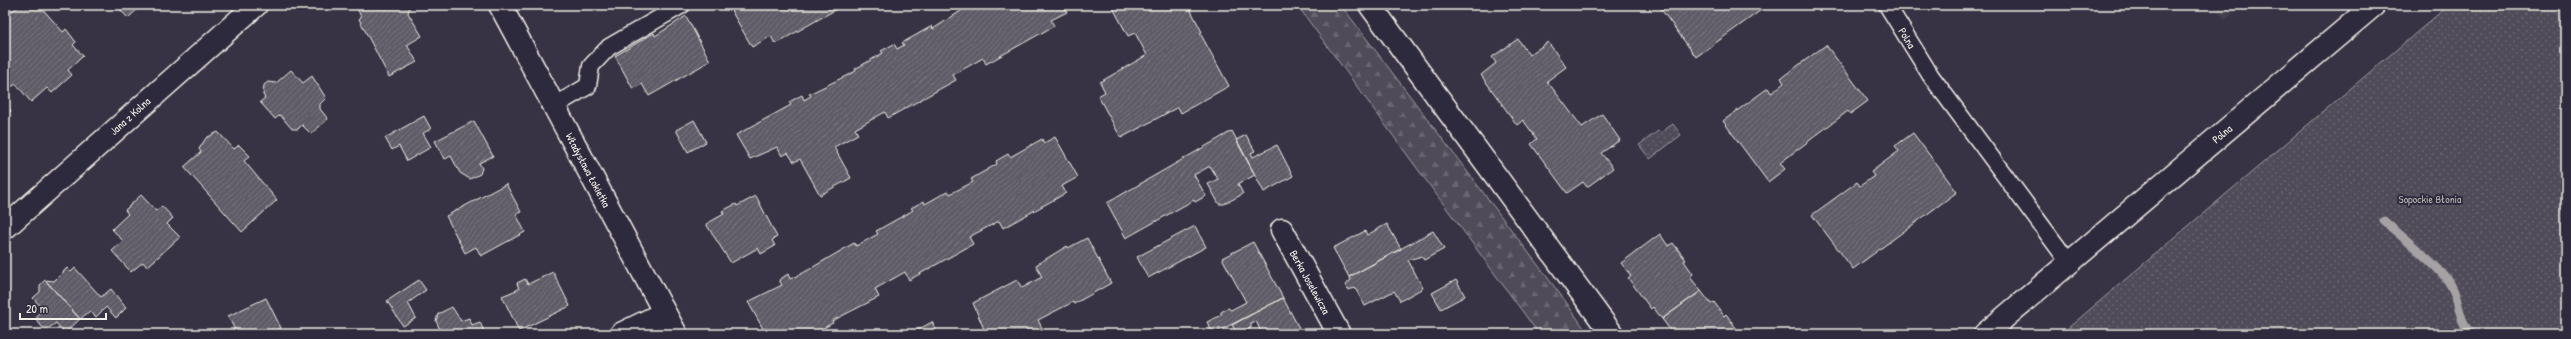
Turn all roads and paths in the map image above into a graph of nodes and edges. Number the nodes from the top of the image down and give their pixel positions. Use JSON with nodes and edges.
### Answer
{"nodes":[{"id":1,"x":256,"y":5,"type":"edge"},
{"id":2,"x":500,"y":5,"type":"edge"},
{"id":3,"x":682,"y":5,"type":"edge"},
{"id":4,"x":1370,"y":5,"type":"edge"},
{"id":5,"x":1888,"y":5,"type":"edge"},
{"id":6,"x":2374,"y":5,"type":"edge"},
{"id":7,"x":554,"y":106,"type":"junction"},
{"id":8,"x":5,"y":228,"type":"edge"},
{"id":9,"x":1282,"y":230,"type":"dead end"},
{"id":10,"x":2070,"y":264,"type":"junction"},
{"id":11,"x":664,"y":313,"type":"junction"},
{"id":12,"x":621,"y":334,"type":"edge"},
{"id":13,"x":676,"y":334,"type":"edge"},
{"id":14,"x":1339,"y":334,"type":"edge"},
{"id":15,"x":1612,"y":334,"type":"edge"},
{"id":16,"x":1985,"y":334,"type":"edge"}],
"edges":[{"from":1,"to":8,"type":"street","name":"Jana z Kolna"},
{"from":2,"to":7,"type":"street","name":"Władysława Łokietka"},
{"from":3,"to":7,"type":"lane"},
{"from":4,"to":15,"type":"street"},
{"from":5,"to":10,"type":"lane","name":"Polna"},
{"from":6,"to":10,"type":"street","name":"Polna"},
{"from":7,"to":11,"type":"street","name":"Władysława Łokietka"},
{"from":9,"to":14,"type":"street","name":"Berka Joselewicza"},
{"from":10,"to":16,"type":"street","name":"Polna"},
{"from":11,"to":12,"type":"street"},
{"from":11,"to":13,"type":"street","name":"Władysława Łokietka"}]}
